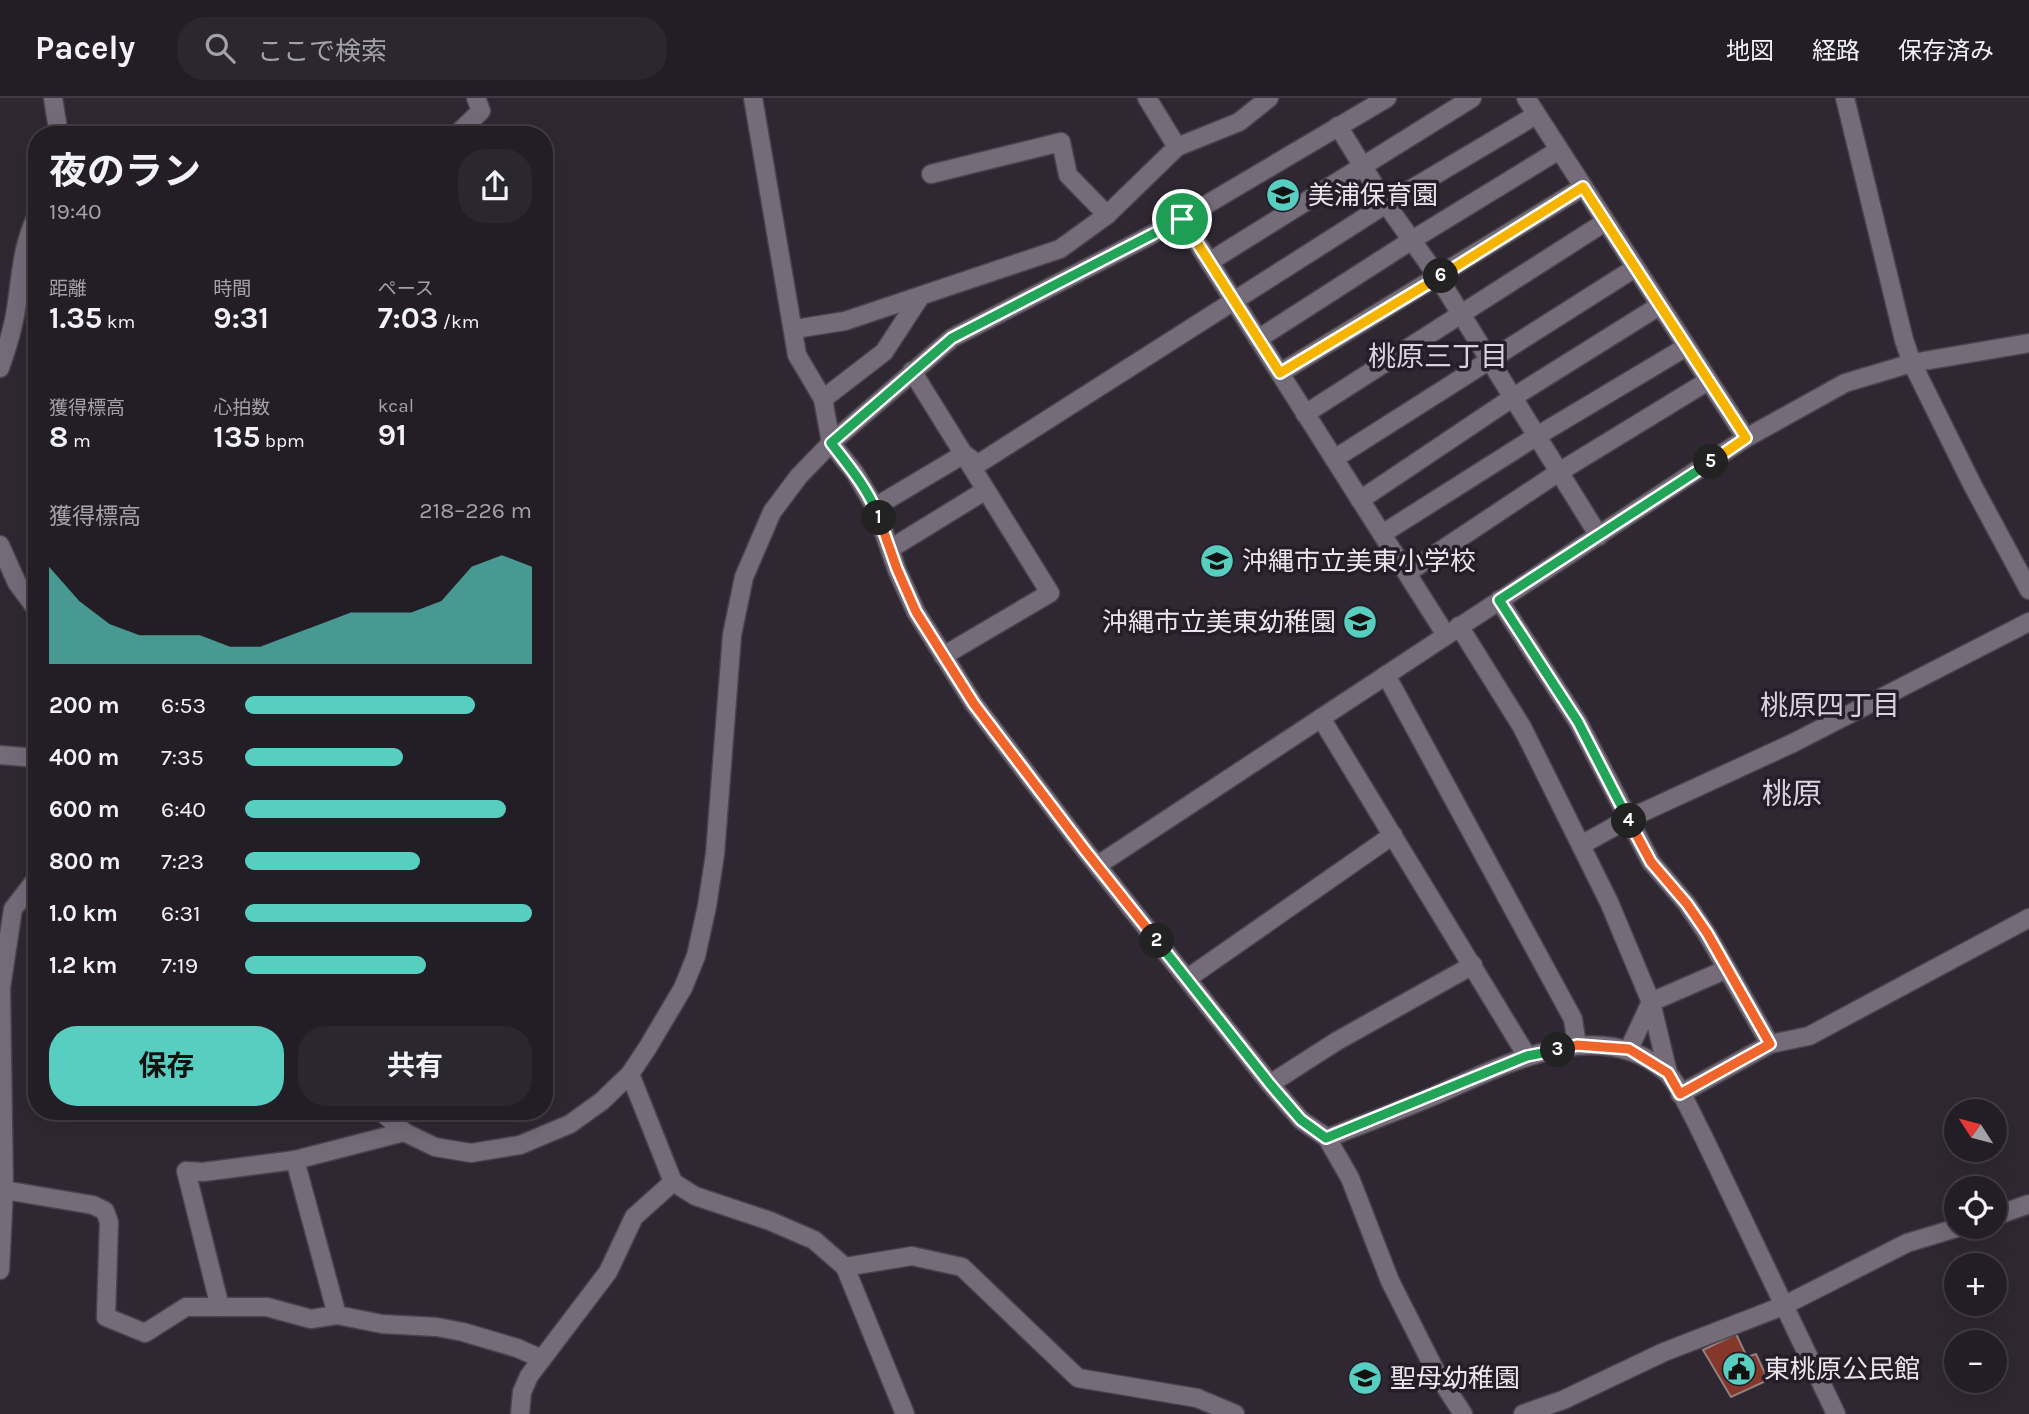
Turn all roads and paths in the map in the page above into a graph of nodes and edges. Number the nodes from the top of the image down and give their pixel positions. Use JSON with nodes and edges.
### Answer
{"nodes":[{"id":1,"x":53,"y":98,"type":"edge"},
{"id":2,"x":476,"y":98,"type":"edge"},
{"id":3,"x":753,"y":98,"type":"edge"},
{"id":4,"x":1147,"y":98,"type":"edge"},
{"id":5,"x":1269,"y":98,"type":"edge"},
{"id":6,"x":1387,"y":98,"type":"edge"},
{"id":7,"x":1472,"y":98,"type":"edge"},
{"id":8,"x":1527,"y":98,"type":"edge"},
{"id":9,"x":1845,"y":98,"type":"edge"},
{"id":10,"x":1536,"y":115,"type":"junction"},
{"id":11,"x":58,"y":126,"type":"edge"},
{"id":12,"x":465,"y":126,"type":"edge"},
{"id":13,"x":1338,"y":126,"type":"junction"},
{"id":14,"x":1177,"y":147,"type":"junction"},
{"id":15,"x":1559,"y":150,"type":"junction"},
{"id":16,"x":1363,"y":167,"type":"junction"},
{"id":17,"x":931,"y":174,"type":"dead end"},
{"id":18,"x":1583,"y":187,"type":"junction"},
{"id":19,"x":1386,"y":204,"type":"junction"},
{"id":20,"x":1107,"y":215,"type":"junction"},
{"id":21,"x":1182,"y":219,"type":"junction"},
{"id":22,"x":1605,"y":222,"type":"junction"},
{"id":23,"x":1412,"y":240,"type":"junction"},
{"id":24,"x":28,"y":243,"type":"edge"},
{"id":25,"x":1209,"y":262,"type":"junction"},
{"id":26,"x":1635,"y":268,"type":"junction"},
{"id":27,"x":1438,"y":277,"type":"junction"},
{"id":28,"x":920,"y":297,"type":"junction"},
{"id":29,"x":1234,"y":302,"type":"junction"},
{"id":30,"x":1659,"y":306,"type":"junction"},
{"id":31,"x":1462,"y":315,"type":"junction"},
{"id":32,"x":794,"y":329,"type":"junction"},
{"id":33,"x":1258,"y":340,"type":"junction"},
{"id":34,"x":2029,"y":343,"type":"edge"},
{"id":35,"x":1686,"y":347,"type":"junction"},
{"id":36,"x":1489,"y":359,"type":"junction"},
{"id":37,"x":1912,"y":363,"type":"junction"},
{"id":38,"x":0,"y":368,"type":"edge"},
{"id":39,"x":912,"y":371,"type":"junction"},
{"id":40,"x":1280,"y":373,"type":"junction"},
{"id":41,"x":1709,"y":381,"type":"junction"},
{"id":42,"x":1512,"y":398,"type":"junction"},
{"id":43,"x":823,"y":399,"type":"junction"},
{"id":44,"x":1306,"y":414,"type":"junction"},
{"id":45,"x":1537,"y":436,"type":"junction"},
{"id":46,"x":1746,"y":438,"type":"junction"},
{"id":47,"x":831,"y":443,"type":"junction"},
{"id":48,"x":964,"y":454,"type":"junction"},
{"id":49,"x":1334,"y":459,"type":"junction"},
{"id":50,"x":1559,"y":472,"type":"junction"},
{"id":51,"x":985,"y":490,"type":"junction"},
{"id":52,"x":1360,"y":500,"type":"junction"},
{"id":53,"x":875,"y":507,"type":"junction"},
{"id":54,"x":1382,"y":534,"type":"junction"},
{"id":55,"x":1599,"y":536,"type":"junction"},
{"id":56,"x":0,"y":545,"type":"edge"},
{"id":57,"x":890,"y":549,"type":"junction"},
{"id":58,"x":1407,"y":573,"type":"junction"},
{"id":59,"x":2029,"y":590,"type":"edge"},
{"id":60,"x":28,"y":598,"type":"edge"},
{"id":61,"x":1499,"y":600,"type":"junction"},
{"id":62,"x":2029,"y":622,"type":"edge"},
{"id":63,"x":1453,"y":630,"type":"junction"},
{"id":64,"x":943,"y":656,"type":"junction"},
{"id":65,"x":1387,"y":675,"type":"junction"},
{"id":66,"x":1321,"y":718,"type":"junction"},
{"id":67,"x":0,"y":755,"type":"edge"},
{"id":68,"x":28,"y":757,"type":"edge"},
{"id":69,"x":1628,"y":819,"type":"junction"},
{"id":70,"x":1393,"y":835,"type":"junction"},
{"id":71,"x":1581,"y":845,"type":"junction"},
{"id":72,"x":1098,"y":866,"type":"junction"},
{"id":73,"x":28,"y":890,"type":"edge"},
{"id":74,"x":2029,"y":918,"type":"edge"},
{"id":75,"x":1473,"y":965,"type":"junction"},
{"id":76,"x":1727,"y":969,"type":"junction"},
{"id":77,"x":1188,"y":978,"type":"junction"},
{"id":78,"x":1651,"y":1002,"type":"junction"},
{"id":79,"x":1770,"y":1044,"type":"junction"},
{"id":80,"x":1577,"y":1045,"type":"junction"},
{"id":81,"x":1629,"y":1049,"type":"junction"},
{"id":82,"x":1527,"y":1056,"type":"junction"},
{"id":83,"x":1668,"y":1073,"type":"junction"},
{"id":84,"x":630,"y":1074,"type":"junction"},
{"id":85,"x":1270,"y":1084,"type":"junction"},
{"id":86,"x":1680,"y":1094,"type":"junction"},
{"id":87,"x":391,"y":1120,"type":"edge"},
{"id":88,"x":404,"y":1132,"type":"junction"},
{"id":89,"x":1326,"y":1138,"type":"junction"},
{"id":90,"x":295,"y":1160,"type":"junction"},
{"id":91,"x":673,"y":1182,"type":"junction"},
{"id":92,"x":4,"y":1190,"type":"junction"},
{"id":93,"x":2029,"y":1204,"type":"edge"},
{"id":94,"x":2007,"y":1212,"type":"edge"},
{"id":95,"x":1944,"y":1232,"type":"edge"},
{"id":96,"x":845,"y":1267,"type":"junction"},
{"id":97,"x":0,"y":1270,"type":"edge"},
{"id":98,"x":1783,"y":1306,"type":"junction"},
{"id":99,"x":220,"y":1307,"type":"junction"},
{"id":100,"x":337,"y":1315,"type":"junction"},
{"id":101,"x":542,"y":1359,"type":"junction"},
{"id":102,"x":520,"y":1414,"type":"edge"},
{"id":103,"x":905,"y":1414,"type":"edge"},
{"id":104,"x":1235,"y":1414,"type":"edge"},
{"id":105,"x":1463,"y":1414,"type":"edge"},
{"id":106,"x":1523,"y":1414,"type":"edge"},
{"id":107,"x":1836,"y":1414,"type":"edge"}],
"edges":[{"from":1,"to":11,"type":"street"},
{"from":2,"to":12,"type":"street"},
{"from":3,"to":32,"type":"street"},
{"from":4,"to":14,"type":"street"},
{"from":5,"to":14,"type":"street"},
{"from":6,"to":13,"type":"street"},
{"from":7,"to":16,"type":"street"},
{"from":8,"to":10,"type":"street"},
{"from":9,"to":37,"type":"street"},
{"from":10,"to":15,"type":"street"},
{"from":10,"to":19,"type":"street"},
{"from":13,"to":16,"type":"street"},
{"from":13,"to":21,"type":"street"},
{"from":14,"to":20,"type":"street"},
{"from":15,"to":18,"type":"street"},
{"from":15,"to":23,"type":"street"},
{"from":16,"to":19,"type":"street"},
{"from":16,"to":25,"type":"street"},
{"from":17,"to":20,"type":"street"},
{"from":18,"to":22,"type":"street"},
{"from":18,"to":27,"type":"street"},
{"from":19,"to":23,"type":"street"},
{"from":19,"to":29,"type":"street"},
{"from":20,"to":28,"type":"street"},
{"from":21,"to":25,"type":"street"},
{"from":21,"to":39,"type":"street"},
{"from":22,"to":26,"type":"street"},
{"from":22,"to":31,"type":"street"},
{"from":23,"to":27,"type":"street"},
{"from":23,"to":33,"type":"street"},
{"from":24,"to":38,"type":"street"},
{"from":25,"to":29,"type":"street"},
{"from":26,"to":30,"type":"street"},
{"from":26,"to":36,"type":"street"},
{"from":27,"to":31,"type":"street"},
{"from":27,"to":40,"type":"street"},
{"from":28,"to":32,"type":"street"},
{"from":28,"to":43,"type":"street"},
{"from":29,"to":33,"type":"street"},
{"from":29,"to":48,"type":"street"},
{"from":30,"to":35,"type":"street"},
{"from":30,"to":42,"type":"street"},
{"from":31,"to":36,"type":"street"},
{"from":31,"to":44,"type":"street"},
{"from":32,"to":43,"type":"street"},
{"from":33,"to":40,"type":"street"},
{"from":34,"to":37,"type":"street"},
{"from":35,"to":41,"type":"street"},
{"from":35,"to":45,"type":"street"},
{"from":36,"to":42,"type":"street"},
{"from":36,"to":49,"type":"street"},
{"from":37,"to":46,"type":"street"},
{"from":37,"to":59,"type":"street"},
{"from":39,"to":47,"type":"street"},
{"from":39,"to":48,"type":"street"},
{"from":40,"to":44,"type":"street"},
{"from":41,"to":46,"type":"street"},
{"from":41,"to":50,"type":"street"},
{"from":42,"to":45,"type":"street"},
{"from":42,"to":52,"type":"street"},
{"from":43,"to":47,"type":"street"},
{"from":44,"to":49,"type":"street"},
{"from":45,"to":50,"type":"street"},
{"from":45,"to":54,"type":"street"},
{"from":46,"to":55,"type":"street"},
{"from":47,"to":53,"type":"street"},
{"from":47,"to":84,"type":"street"},
{"from":48,"to":51,"type":"street"},
{"from":48,"to":53,"type":"street"},
{"from":49,"to":52,"type":"street"},
{"from":50,"to":55,"type":"street"},
{"from":50,"to":58,"type":"street"},
{"from":51,"to":57,"type":"street"},
{"from":51,"to":64,"type":"street"},
{"from":52,"to":54,"type":"street"},
{"from":53,"to":57,"type":"street"},
{"from":54,"to":58,"type":"street"},
{"from":55,"to":61,"type":"street"},
{"from":56,"to":60,"type":"street"},
{"from":57,"to":64,"type":"street"},
{"from":58,"to":63,"type":"street"},
{"from":61,"to":63,"type":"street"},
{"from":61,"to":69,"type":"street"},
{"from":62,"to":69,"type":"street"},
{"from":63,"to":65,"type":"street"},
{"from":63,"to":71,"type":"street"},
{"from":64,"to":72,"type":"street"},
{"from":65,"to":66,"type":"street"},
{"from":65,"to":80,"type":"street"},
{"from":66,"to":70,"type":"street"},
{"from":66,"to":72,"type":"street"},
{"from":67,"to":68,"type":"street"},
{"from":69,"to":71,"type":"street"},
{"from":69,"to":76,"type":"street"},
{"from":70,"to":75,"type":"street"},
{"from":70,"to":77,"type":"street"},
{"from":71,"to":78,"type":"street"},
{"from":72,"to":77,"type":"street"},
{"from":73,"to":92,"type":"street"},
{"from":74,"to":79,"type":"street"},
{"from":75,"to":82,"type":"street"},
{"from":75,"to":85,"type":"street"},
{"from":76,"to":78,"type":"street"},
{"from":76,"to":79,"type":"street"},
{"from":77,"to":85,"type":"street"},
{"from":78,"to":81,"type":"street"},
{"from":78,"to":83,"type":"street"},
{"from":79,"to":86,"type":"street"},
{"from":80,"to":81,"type":"street"},
{"from":80,"to":82,"type":"street"},
{"from":81,"to":83,"type":"street"},
{"from":82,"to":89,"type":"street"},
{"from":83,"to":86,"type":"street"},
{"from":84,"to":88,"type":"street"},
{"from":84,"to":91,"type":"street"},
{"from":85,"to":89,"type":"street"},
{"from":86,"to":98,"type":"street"},
{"from":87,"to":88,"type":"street"},
{"from":88,"to":90,"type":"street"},
{"from":89,"to":105,"type":"street"},
{"from":90,"to":99,"type":"street"},
{"from":90,"to":100,"type":"street"},
{"from":91,"to":96,"type":"street"},
{"from":91,"to":101,"type":"street"},
{"from":92,"to":97,"type":"street"},
{"from":92,"to":99,"type":"street"},
{"from":93,"to":94,"type":"street"},
{"from":95,"to":98,"type":"street"},
{"from":96,"to":103,"type":"street"},
{"from":96,"to":104,"type":"street"},
{"from":98,"to":106,"type":"street"},
{"from":98,"to":107,"type":"street"},
{"from":99,"to":100,"type":"street"},
{"from":100,"to":101,"type":"street"},
{"from":101,"to":102,"type":"street"}]}
